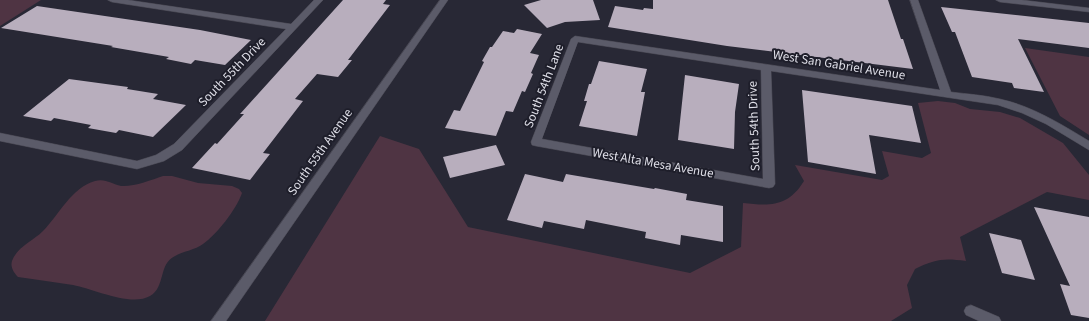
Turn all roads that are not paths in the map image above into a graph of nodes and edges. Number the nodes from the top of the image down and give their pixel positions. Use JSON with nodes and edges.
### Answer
{"nodes":[{"id":1,"x":112,"y":0,"type":"edge"},
{"id":2,"x":319,"y":0,"type":"edge"},
{"id":3,"x":444,"y":0,"type":"edge"},
{"id":4,"x":914,"y":0,"type":"edge"},
{"id":5,"x":1000,"y":0,"type":"edge"},
{"id":6,"x":1041,"y":2,"type":"edge"},
{"id":7,"x":1089,"y":10,"type":"edge"},
{"id":8,"x":292,"y":27,"type":"junction"},
{"id":9,"x":575,"y":39,"type":"joint"},
{"id":10,"x":766,"y":67,"type":"junction"},
{"id":11,"x":947,"y":95,"type":"junction"},
{"id":12,"x":0,"y":137,"type":"edge"},
{"id":13,"x":536,"y":142,"type":"joint"},
{"id":14,"x":1089,"y":146,"type":"edge"},
{"id":15,"x":769,"y":184,"type":"joint"},
{"id":16,"x":971,"y":311,"type":"dead end"},
{"id":17,"x":218,"y":321,"type":"edge"},
{"id":18,"x":994,"y":321,"type":"edge"}],
"edges":[{"from":1,"to":8,"type":"street"},
{"from":2,"to":8,"type":"street","name":"South 55th Drive"},
{"from":3,"to":17,"type":"street","name":"South 55th Avenue"},
{"from":4,"to":11,"type":"street"},
{"from":5,"to":6,"type":"street"},
{"from":6,"to":7,"type":"street"},
{"from":8,"to":12,"type":"street","name":"South 55th Drive"},
{"from":9,"to":10,"type":"street","name":"West San Gabriel Avenue"},
{"from":9,"to":13,"type":"street","name":"South 54th Lane"},
{"from":10,"to":11,"type":"street","name":"West San Gabriel Avenue"},
{"from":10,"to":15,"type":"street","name":"South 54th Drive"},
{"from":11,"to":14,"type":"street","name":"West San Gabriel Avenue"},
{"from":13,"to":15,"type":"street","name":"West Alta Mesa Avenue"},
{"from":16,"to":18,"type":"street"}]}
